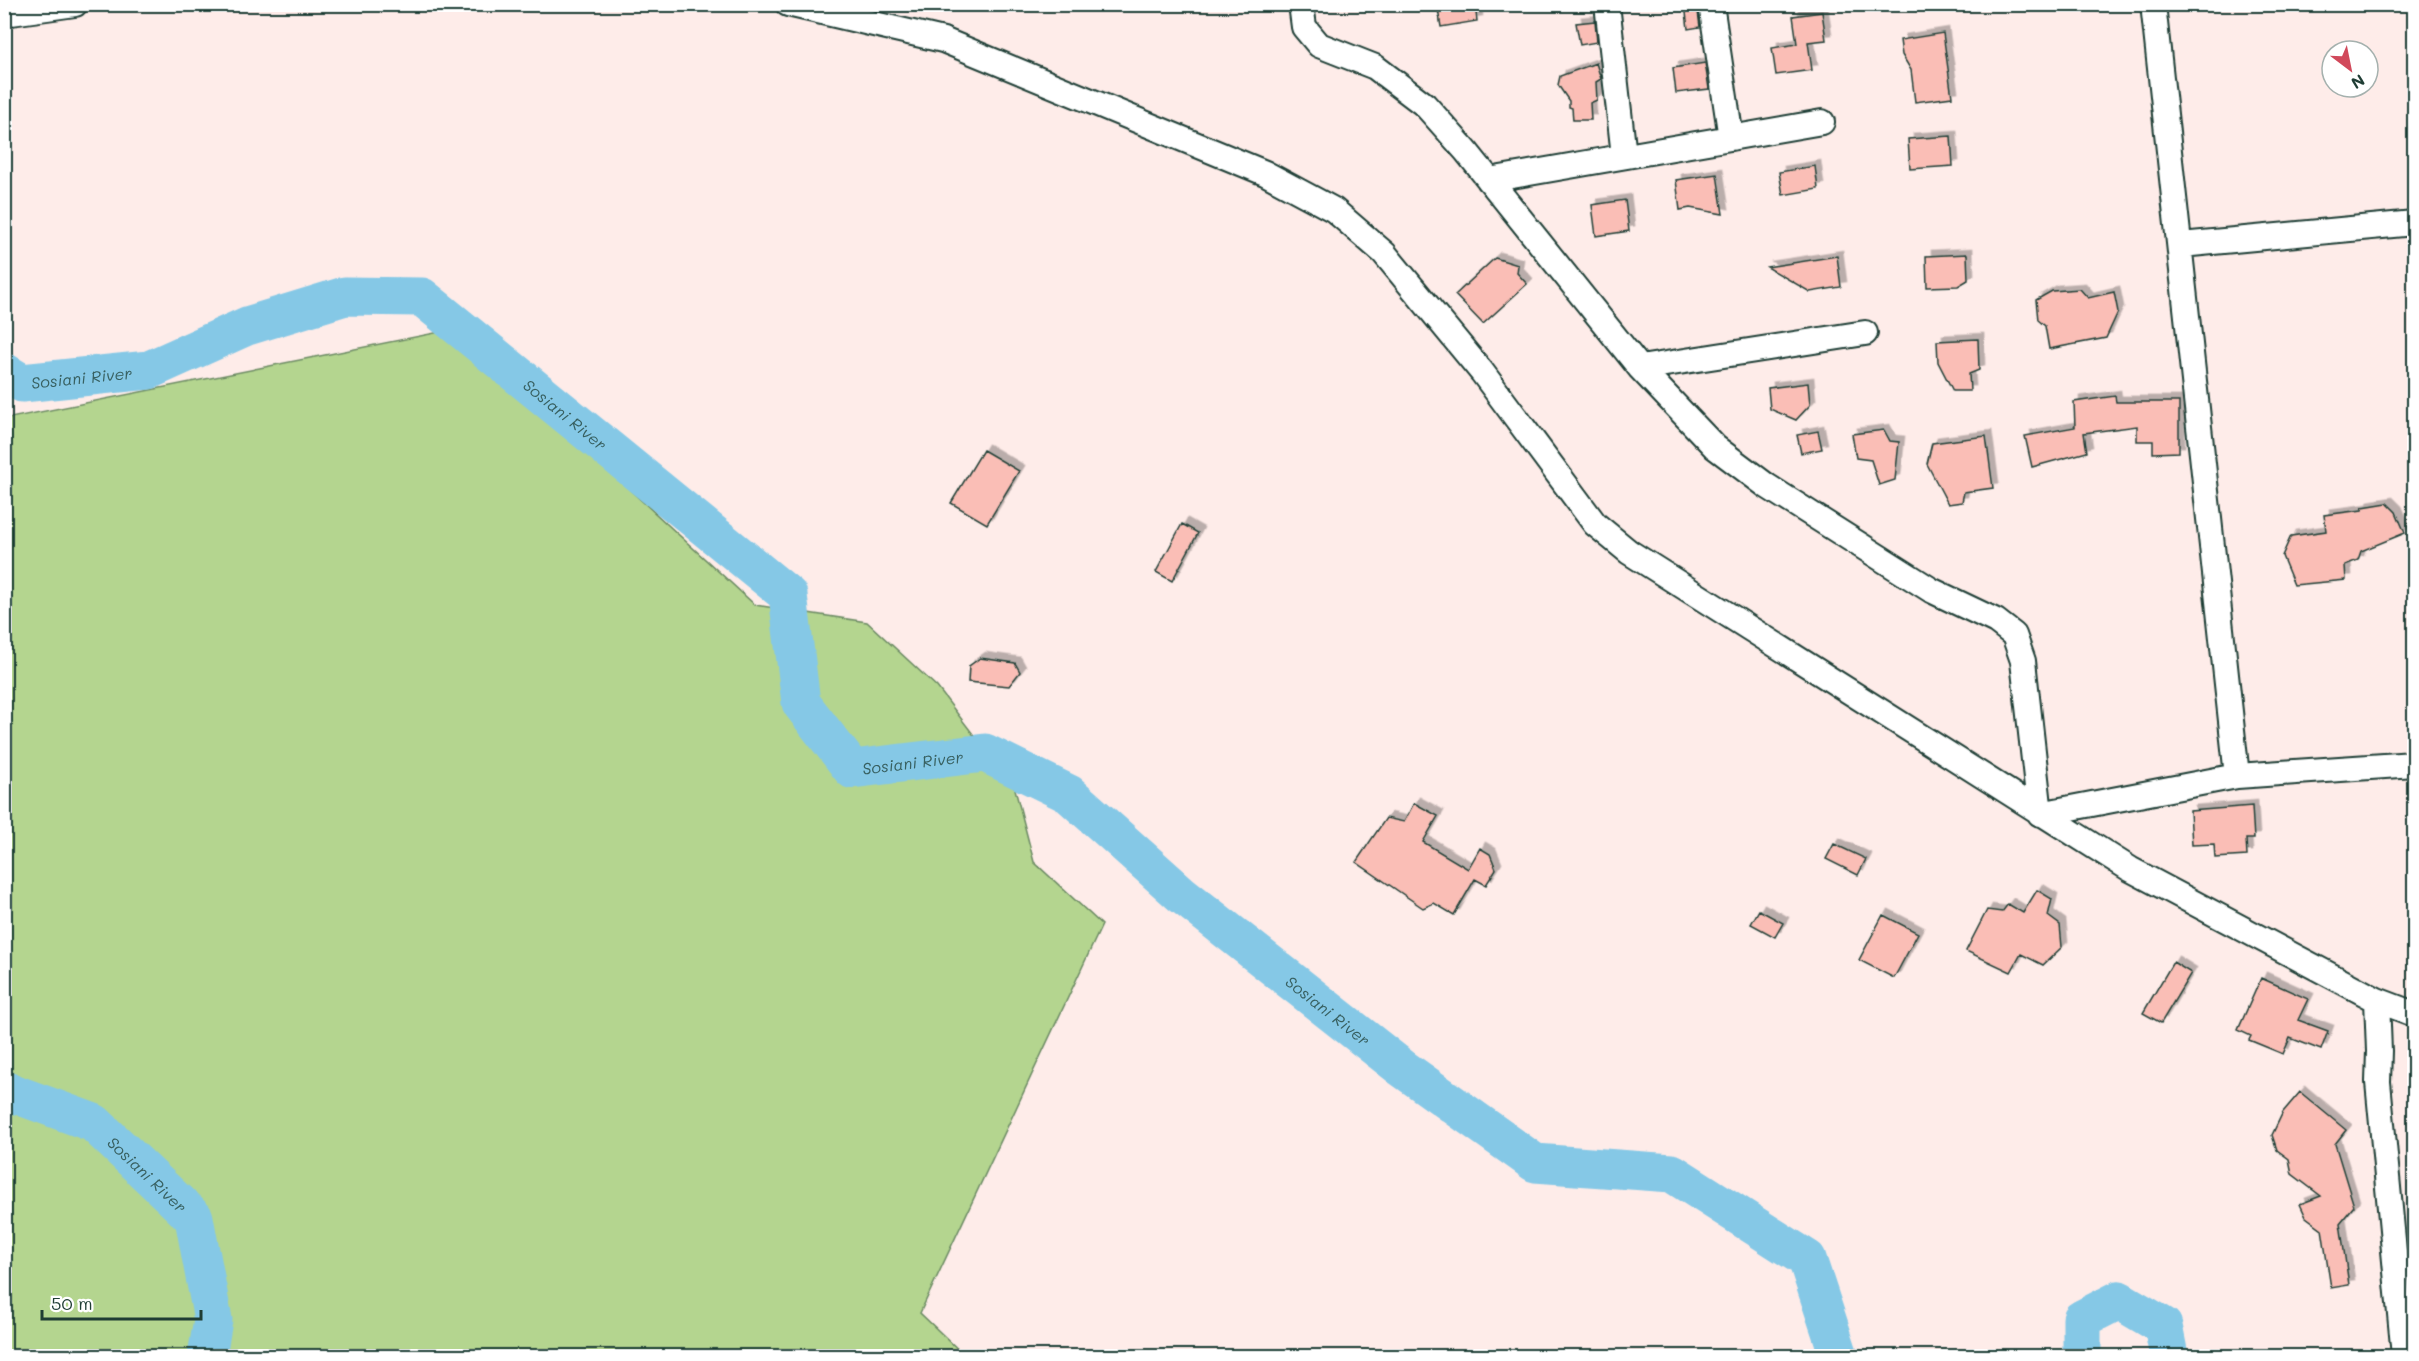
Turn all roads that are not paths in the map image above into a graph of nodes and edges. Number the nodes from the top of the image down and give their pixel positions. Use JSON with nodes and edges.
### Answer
{"nodes":[{"id":1,"x":75,"y":4,"type":"edge"},
{"id":2,"x":788,"y":4,"type":"edge"},
{"id":3,"x":1301,"y":4,"type":"edge"},
{"id":4,"x":1607,"y":4,"type":"edge"},
{"id":5,"x":1711,"y":4,"type":"edge"},
{"id":6,"x":2153,"y":4,"type":"edge"},
{"id":7,"x":4,"y":11,"type":"edge"},
{"id":8,"x":1822,"y":122,"type":"dead end"},
{"id":9,"x":1731,"y":138,"type":"junction"},
{"id":10,"x":1624,"y":156,"type":"junction"},
{"id":11,"x":1489,"y":180,"type":"junction"},
{"id":12,"x":2415,"y":223,"type":"edge"},
{"id":13,"x":2181,"y":245,"type":"junction"},
{"id":14,"x":1865,"y":333,"type":"dead end"},
{"id":15,"x":1640,"y":369,"type":"junction"},
{"id":16,"x":2415,"y":764,"type":"edge"},
{"id":17,"x":2237,"y":776,"type":"junction"},
{"id":18,"x":2040,"y":814,"type":"junction"},
{"id":19,"x":2377,"y":1000,"type":"junction"},
{"id":20,"x":2415,"y":1014,"type":"edge"},
{"id":21,"x":2404,"y":1356,"type":"edge"}],
"edges":[{"from":1,"to":7,"type":"street"},
{"from":2,"to":18,"type":"street"},
{"from":3,"to":11,"type":"street"},
{"from":4,"to":10,"type":"street"},
{"from":5,"to":9,"type":"street"},
{"from":6,"to":13,"type":"street"},
{"from":8,"to":9,"type":"street"},
{"from":9,"to":10,"type":"street"},
{"from":10,"to":11,"type":"street"},
{"from":11,"to":15,"type":"street"},
{"from":12,"to":13,"type":"street"},
{"from":13,"to":17,"type":"street"},
{"from":14,"to":15,"type":"street"},
{"from":15,"to":18,"type":"street"},
{"from":16,"to":17,"type":"street"},
{"from":17,"to":18,"type":"street"},
{"from":18,"to":19,"type":"street"},
{"from":19,"to":20,"type":"street"},
{"from":19,"to":21,"type":"street"}]}
